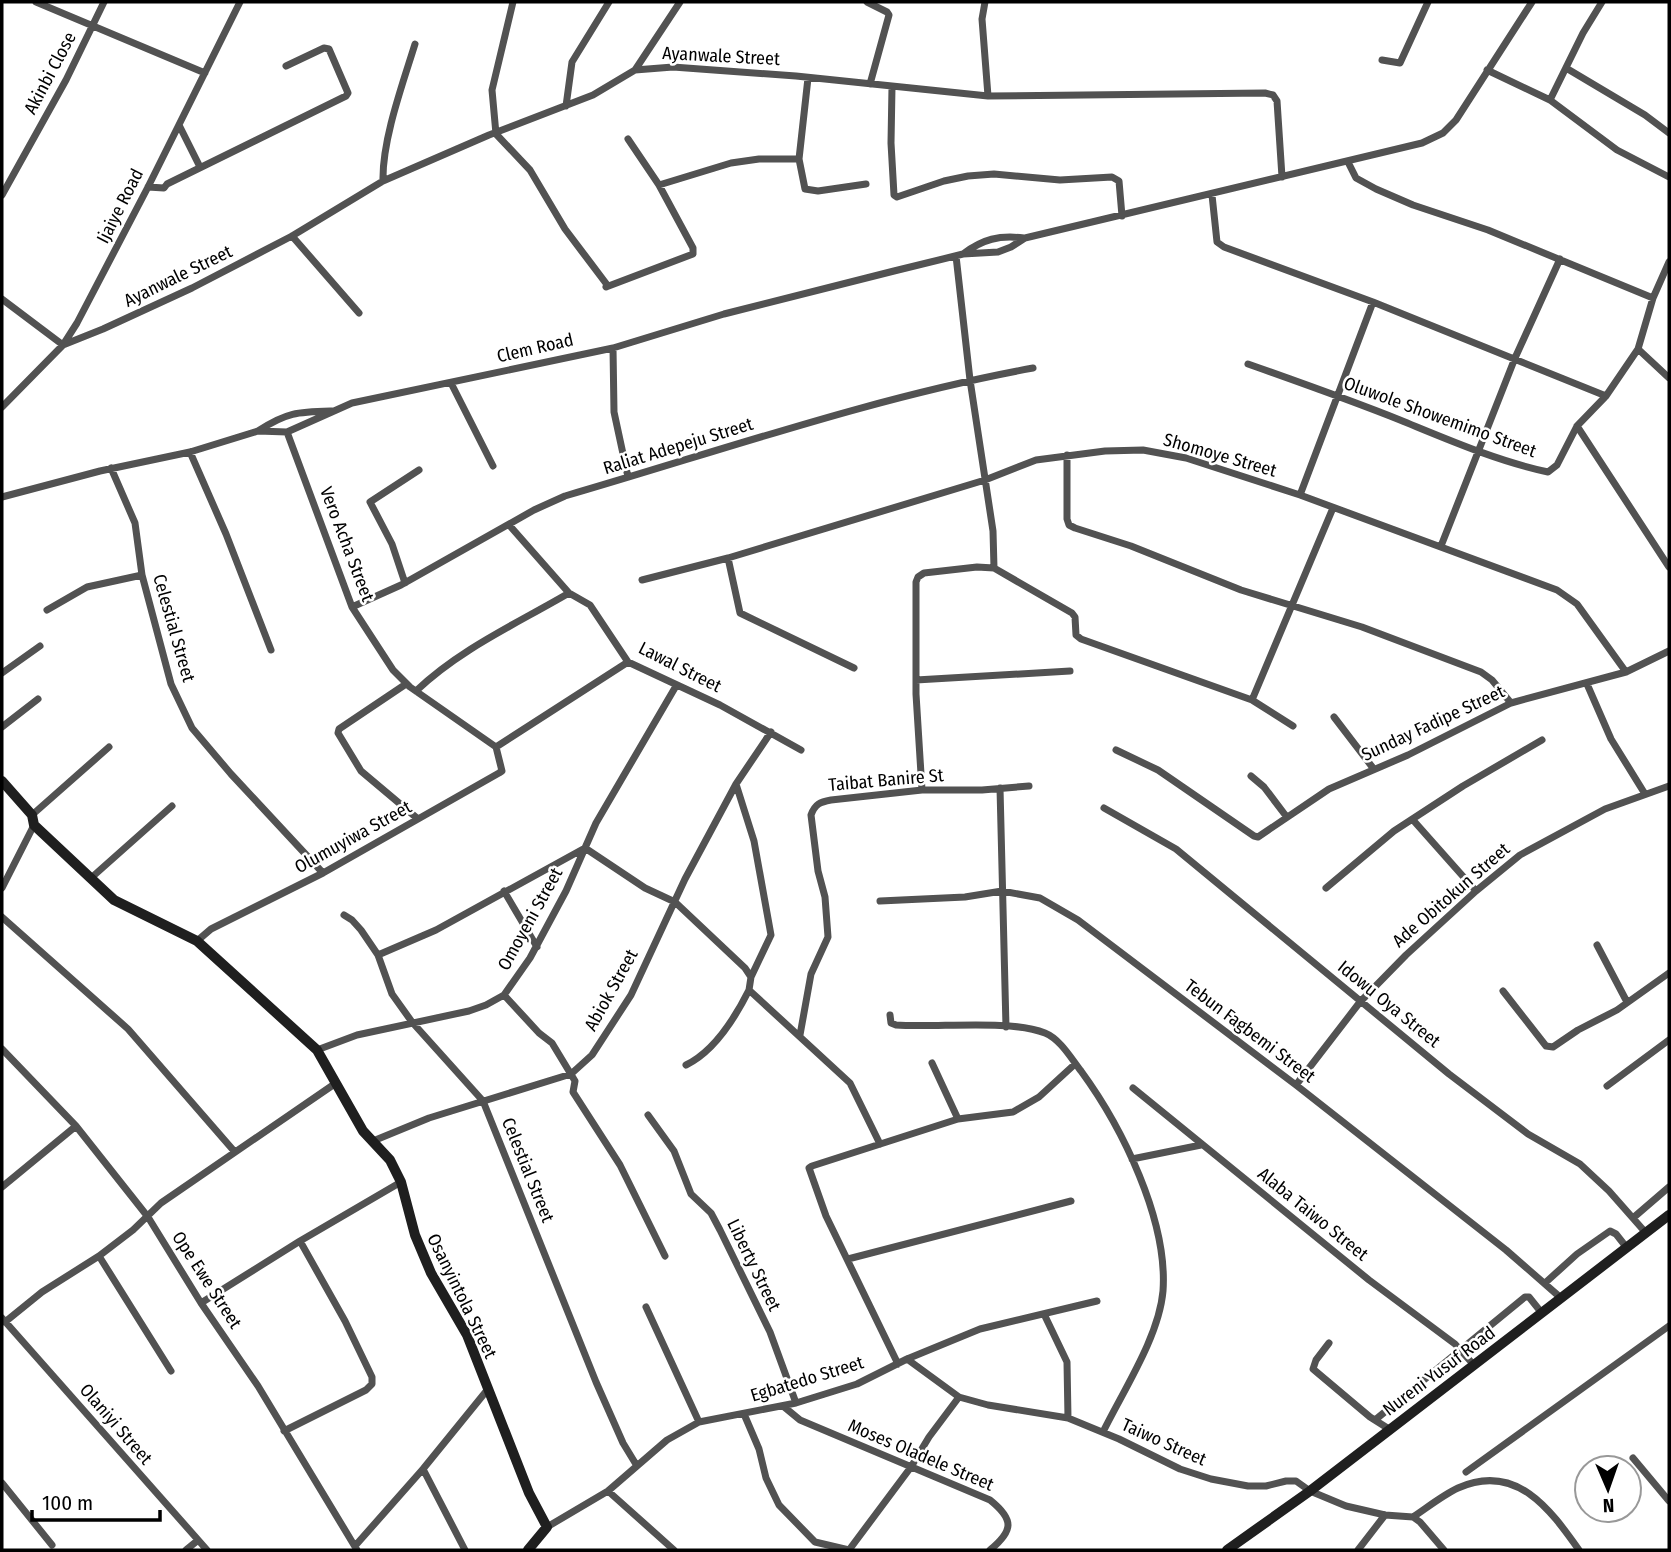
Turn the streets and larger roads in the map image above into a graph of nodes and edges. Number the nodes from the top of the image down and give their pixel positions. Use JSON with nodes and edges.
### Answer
{"nodes":[{"id":1,"x":36,"y":2,"type":"edge"},
{"id":2,"x":104,"y":2,"type":"edge"},
{"id":3,"x":240,"y":2,"type":"edge"},
{"id":4,"x":513,"y":2,"type":"edge"},
{"id":5,"x":609,"y":2,"type":"edge"},
{"id":6,"x":680,"y":2,"type":"edge"},
{"id":7,"x":867,"y":2,"type":"edge"},
{"id":8,"x":985,"y":2,"type":"edge"},
{"id":9,"x":1428,"y":2,"type":"edge"},
{"id":10,"x":1532,"y":2,"type":"edge"},
{"id":11,"x":1602,"y":2,"type":"edge"},
{"id":12,"x":94,"y":25,"type":"junction"},
{"id":13,"x":415,"y":44,"type":"dead end"},
{"id":14,"x":1382,"y":60,"type":"dead end"},
{"id":15,"x":286,"y":66,"type":"dead end"},
{"id":16,"x":1566,"y":68,"type":"junction"},
{"id":17,"x":635,"y":70,"type":"junction"},
{"id":18,"x":1487,"y":70,"type":"junction"},
{"id":19,"x":205,"y":73,"type":"junction"},
{"id":20,"x":808,"y":78,"type":"junction"},
{"id":21,"x":870,"y":84,"type":"junction"},
{"id":22,"x":892,"y":87,"type":"junction"},
{"id":23,"x":988,"y":96,"type":"junction"},
{"id":24,"x":1549,"y":100,"type":"junction"},
{"id":25,"x":566,"y":106,"type":"junction"},
{"id":26,"x":179,"y":125,"type":"junction"},
{"id":27,"x":1669,"y":133,"type":"edge"},
{"id":28,"x":496,"y":134,"type":"junction"},
{"id":29,"x":628,"y":139,"type":"dead end"},
{"id":30,"x":799,"y":159,"type":"junction"},
{"id":31,"x":1348,"y":162,"type":"junction"},
{"id":32,"x":200,"y":167,"type":"junction"},
{"id":33,"x":1282,"y":177,"type":"junction"},
{"id":34,"x":1669,"y":177,"type":"edge"},
{"id":35,"x":383,"y":181,"type":"junction"},
{"id":36,"x":866,"y":184,"type":"dead end"},
{"id":37,"x":659,"y":185,"type":"junction"},
{"id":38,"x":148,"y":187,"type":"junction"},
{"id":39,"x":2,"y":195,"type":"edge"},
{"id":40,"x":1212,"y":195,"type":"junction"},
{"id":41,"x":1122,"y":216,"type":"junction"},
{"id":42,"x":292,"y":236,"type":"junction"},
{"id":43,"x":1025,"y":238,"type":"junction"},
{"id":44,"x":959,"y":255,"type":"junction"},
{"id":45,"x":1560,"y":259,"type":"junction"},
{"id":46,"x":1669,"y":262,"type":"edge"},
{"id":47,"x":1653,"y":298,"type":"junction"},
{"id":48,"x":2,"y":299,"type":"edge"},
{"id":49,"x":1373,"y":302,"type":"junction"},
{"id":50,"x":359,"y":313,"type":"dead end"},
{"id":51,"x":63,"y":345,"type":"junction"},
{"id":52,"x":612,"y":348,"type":"junction"},
{"id":53,"x":1638,"y":349,"type":"junction"},
{"id":54,"x":1515,"y":358,"type":"junction"},
{"id":55,"x":1248,"y":363,"type":"dead end"},
{"id":56,"x":1033,"y":368,"type":"dead end"},
{"id":57,"x":1669,"y":378,"type":"edge"},
{"id":58,"x":970,"y":380,"type":"junction"},
{"id":59,"x":451,"y":383,"type":"junction"},
{"id":60,"x":1338,"y":395,"type":"junction"},
{"id":61,"x":1606,"y":396,"type":"junction"},
{"id":62,"x":2,"y":407,"type":"edge"},
{"id":63,"x":336,"y":411,"type":"junction"},
{"id":64,"x":1577,"y":426,"type":"junction"},
{"id":65,"x":258,"y":431,"type":"junction"},
{"id":66,"x":287,"y":432,"type":"junction"},
{"id":67,"x":1478,"y":451,"type":"junction"},
{"id":68,"x":190,"y":452,"type":"junction"},
{"id":69,"x":1067,"y":455,"type":"junction"},
{"id":70,"x":493,"y":466,"type":"dead end"},
{"id":71,"x":111,"y":468,"type":"junction"},
{"id":72,"x":419,"y":470,"type":"dead end"},
{"id":73,"x":628,"y":477,"type":"junction"},
{"id":74,"x":985,"y":480,"type":"junction"},
{"id":75,"x":1300,"y":495,"type":"junction"},
{"id":76,"x":2,"y":497,"type":"edge"},
{"id":77,"x":1333,"y":508,"type":"junction"},
{"id":78,"x":510,"y":526,"type":"junction"},
{"id":79,"x":1441,"y":546,"type":"junction"},
{"id":80,"x":729,"y":558,"type":"junction"},
{"id":81,"x":1669,"y":567,"type":"edge"},
{"id":82,"x":994,"y":568,"type":"junction"},
{"id":83,"x":142,"y":575,"type":"junction"},
{"id":84,"x":642,"y":580,"type":"dead end"},
{"id":85,"x":405,"y":583,"type":"junction"},
{"id":86,"x":569,"y":593,"type":"junction"},
{"id":87,"x":1292,"y":606,"type":"junction"},
{"id":88,"x":352,"y":607,"type":"junction"},
{"id":89,"x":47,"y":610,"type":"dead end"},
{"id":90,"x":40,"y":646,"type":"dead end"},
{"id":91,"x":271,"y":650,"type":"dead end"},
{"id":92,"x":1669,"y":651,"type":"edge"},
{"id":93,"x":628,"y":662,"type":"junction"},
{"id":94,"x":854,"y":668,"type":"dead end"},
{"id":95,"x":1070,"y":671,"type":"dead end"},
{"id":96,"x":1626,"y":672,"type":"junction"},
{"id":97,"x":2,"y":673,"type":"edge"},
{"id":98,"x":916,"y":680,"type":"junction"},
{"id":99,"x":406,"y":684,"type":"junction"},
{"id":100,"x":1587,"y":684,"type":"junction"},
{"id":101,"x":676,"y":686,"type":"junction"},
{"id":102,"x":416,"y":691,"type":"junction"},
{"id":103,"x":38,"y":699,"type":"dead end"},
{"id":104,"x":1252,"y":700,"type":"junction"},
{"id":105,"x":1511,"y":703,"type":"junction"},
{"id":106,"x":1334,"y":717,"type":"dead end"},
{"id":107,"x":1293,"y":726,"type":"dead end"},
{"id":108,"x":2,"y":727,"type":"edge"},
{"id":109,"x":771,"y":732,"type":"junction"},
{"id":110,"x":1542,"y":740,"type":"dead end"},
{"id":111,"x":108,"y":747,"type":"dead end"},
{"id":112,"x":496,"y":747,"type":"junction"},
{"id":113,"x":801,"y":750,"type":"dead end"},
{"id":114,"x":1116,"y":750,"type":"dead end"},
{"id":115,"x":1373,"y":768,"type":"junction"},
{"id":116,"x":1251,"y":776,"type":"dead end"},
{"id":117,"x":2,"y":782,"type":"edge"},
{"id":118,"x":736,"y":784,"type":"junction"},
{"id":119,"x":1029,"y":786,"type":"dead end"},
{"id":120,"x":1669,"y":786,"type":"edge"},
{"id":121,"x":1000,"y":788,"type":"junction"},
{"id":122,"x":922,"y":790,"type":"junction"},
{"id":123,"x":1645,"y":794,"type":"junction"},
{"id":124,"x":172,"y":806,"type":"dead end"},
{"id":125,"x":1104,"y":808,"type":"dead end"},
{"id":126,"x":1286,"y":816,"type":"junction"},
{"id":127,"x":418,"y":819,"type":"junction"},
{"id":128,"x":33,"y":820,"type":"junction"},
{"id":129,"x":1413,"y":820,"type":"junction"},
{"id":130,"x":585,"y":848,"type":"junction"},
{"id":131,"x":323,"y":873,"type":"junction"},
{"id":132,"x":91,"y":878,"type":"junction"},
{"id":133,"x":2,"y":888,"type":"edge"},
{"id":134,"x":1326,"y":888,"type":"dead end"},
{"id":135,"x":504,"y":891,"type":"junction"},
{"id":136,"x":1002,"y":891,"type":"junction"},
{"id":137,"x":1476,"y":891,"type":"junction"},
{"id":138,"x":880,"y":901,"type":"dead end"},
{"id":139,"x":675,"y":902,"type":"junction"},
{"id":140,"x":344,"y":915,"type":"dead end"},
{"id":141,"x":2,"y":917,"type":"edge"},
{"id":142,"x":197,"y":941,"type":"junction"},
{"id":143,"x":1597,"y":945,"type":"dead end"},
{"id":144,"x":537,"y":947,"type":"junction"},
{"id":145,"x":378,"y":955,"type":"junction"},
{"id":146,"x":1669,"y":973,"type":"edge"},
{"id":147,"x":751,"y":976,"type":"junction"},
{"id":148,"x":749,"y":990,"type":"junction"},
{"id":149,"x":1503,"y":991,"type":"dead end"},
{"id":150,"x":504,"y":995,"type":"junction"},
{"id":151,"x":1360,"y":1002,"type":"junction"},
{"id":152,"x":1627,"y":1002,"type":"junction"},
{"id":153,"x":890,"y":1015,"type":"dead end"},
{"id":154,"x":412,"y":1022,"type":"junction"},
{"id":155,"x":1006,"y":1027,"type":"junction"},
{"id":156,"x":800,"y":1035,"type":"junction"},
{"id":157,"x":1669,"y":1040,"type":"edge"},
{"id":158,"x":2,"y":1049,"type":"edge"},
{"id":159,"x":317,"y":1050,"type":"junction"},
{"id":160,"x":932,"y":1063,"type":"dead end"},
{"id":161,"x":1075,"y":1064,"type":"junction"},
{"id":162,"x":686,"y":1065,"type":"dead end"},
{"id":163,"x":571,"y":1074,"type":"junction"},
{"id":164,"x":336,"y":1083,"type":"junction"},
{"id":165,"x":1296,"y":1085,"type":"junction"},
{"id":166,"x":1606,"y":1086,"type":"dead end"},
{"id":167,"x":1133,"y":1088,"type":"dead end"},
{"id":168,"x":483,"y":1101,"type":"junction"},
{"id":169,"x":648,"y":1115,"type":"dead end"},
{"id":170,"x":958,"y":1119,"type":"junction"},
{"id":171,"x":76,"y":1126,"type":"junction"},
{"id":172,"x":373,"y":1141,"type":"junction"},
{"id":173,"x":880,"y":1144,"type":"junction"},
{"id":174,"x":1201,"y":1145,"type":"junction"},
{"id":175,"x":234,"y":1152,"type":"junction"},
{"id":176,"x":1132,"y":1159,"type":"junction"},
{"id":177,"x":401,"y":1182,"type":"junction"},
{"id":178,"x":2,"y":1187,"type":"edge"},
{"id":179,"x":1669,"y":1187,"type":"edge"},
{"id":180,"x":1071,"y":1201,"type":"dead end"},
{"id":181,"x":1669,"y":1215,"type":"edge"},
{"id":182,"x":148,"y":1217,"type":"junction"},
{"id":183,"x":1633,"y":1218,"type":"junction"},
{"id":184,"x":1646,"y":1233,"type":"junction"},
{"id":185,"x":300,"y":1241,"type":"junction"},
{"id":186,"x":1627,"y":1248,"type":"junction"},
{"id":187,"x":99,"y":1256,"type":"junction"},
{"id":188,"x":665,"y":1256,"type":"dead end"},
{"id":189,"x":848,"y":1259,"type":"junction"},
{"id":190,"x":1545,"y":1283,"type":"junction"},
{"id":191,"x":1561,"y":1298,"type":"junction"},
{"id":192,"x":1097,"y":1301,"type":"dead end"},
{"id":193,"x":201,"y":1303,"type":"junction"},
{"id":194,"x":646,"y":1307,"type":"dead end"},
{"id":195,"x":1541,"y":1312,"type":"junction"},
{"id":196,"x":1044,"y":1314,"type":"junction"},
{"id":197,"x":3,"y":1320,"type":"edge"},
{"id":198,"x":1669,"y":1326,"type":"edge"},
{"id":199,"x":1329,"y":1343,"type":"dead end"},
{"id":200,"x":1461,"y":1349,"type":"junction"},
{"id":201,"x":907,"y":1359,"type":"junction"},
{"id":202,"x":898,"y":1364,"type":"junction"},
{"id":203,"x":1473,"y":1364,"type":"junction"},
{"id":204,"x":171,"y":1371,"type":"dead end"},
{"id":205,"x":488,"y":1389,"type":"junction"},
{"id":206,"x":959,"y":1397,"type":"junction"},
{"id":207,"x":796,"y":1403,"type":"junction"},
{"id":208,"x":783,"y":1406,"type":"junction"},
{"id":209,"x":744,"y":1414,"type":"junction"},
{"id":210,"x":1068,"y":1418,"type":"junction"},
{"id":211,"x":1375,"y":1420,"type":"junction"},
{"id":212,"x":699,"y":1422,"type":"junction"},
{"id":213,"x":1389,"y":1429,"type":"junction"},
{"id":214,"x":284,"y":1431,"type":"junction"},
{"id":215,"x":1103,"y":1432,"type":"junction"},
{"id":216,"x":637,"y":1466,"type":"junction"},
{"id":217,"x":911,"y":1467,"type":"junction"},
{"id":218,"x":423,"y":1469,"type":"junction"},
{"id":219,"x":1643,"y":1470,"type":"edge"},
{"id":220,"x":1466,"y":1472,"type":"dead end"},
{"id":221,"x":2,"y":1483,"type":"edge"},
{"id":222,"x":608,"y":1491,"type":"junction"},
{"id":223,"x":1310,"y":1491,"type":"junction"},
{"id":224,"x":1669,"y":1501,"type":"edge"},
{"id":225,"x":1385,"y":1515,"type":"junction"},
{"id":226,"x":1413,"y":1517,"type":"junction"},
{"id":227,"x":547,"y":1527,"type":"junction"},
{"id":228,"x":197,"y":1541,"type":"junction"},
{"id":229,"x":52,"y":1545,"type":"dead end"},
{"id":230,"x":356,"y":1548,"type":"edge"},
{"id":231,"x":995,"y":1549,"type":"edge"},
{"id":232,"x":186,"y":1550,"type":"edge"},
{"id":233,"x":207,"y":1550,"type":"edge"},
{"id":234,"x":465,"y":1550,"type":"edge"},
{"id":235,"x":528,"y":1550,"type":"edge"},
{"id":236,"x":674,"y":1550,"type":"edge"},
{"id":237,"x":849,"y":1550,"type":"edge"},
{"id":238,"x":1227,"y":1550,"type":"edge"},
{"id":239,"x":1359,"y":1550,"type":"edge"},
{"id":240,"x":1444,"y":1550,"type":"edge"},
{"id":241,"x":1579,"y":1550,"type":"edge"}],
"edges":[{"from":1,"to":12,"type":"street"},
{"from":2,"to":12,"type":"street","name":"Akinbi Close"},
{"from":3,"to":19,"type":"street","name":"Ijaiye Road"},
{"from":4,"to":28,"type":"street"},
{"from":5,"to":25,"type":"street"},
{"from":6,"to":17,"type":"street"},
{"from":7,"to":21,"type":"street"},
{"from":8,"to":23,"type":"street"},
{"from":9,"to":14,"type":"street"},
{"from":10,"to":18,"type":"street","name":"Clem Road"},
{"from":11,"to":16,"type":"street"},
{"from":12,"to":19,"type":"street"},
{"from":12,"to":39,"type":"street","name":"Akinbi Close"},
{"from":13,"to":35,"type":"street"},
{"from":15,"to":32,"type":"street"},
{"from":16,"to":24,"type":"street"},
{"from":16,"to":27,"type":"street"},
{"from":17,"to":20,"type":"street","name":"Ayanwale Street"},
{"from":17,"to":25,"type":"street","name":"Ayanwale Street"},
{"from":18,"to":24,"type":"street"},
{"from":18,"to":31,"type":"street","name":"Clem Road"},
{"from":19,"to":26,"type":"street","name":"Ijaiye Road"},
{"from":20,"to":21,"type":"street","name":"Ayanwale Street"},
{"from":20,"to":30,"type":"street"},
{"from":21,"to":22,"type":"street","name":"Ayanwale Street"},
{"from":22,"to":23,"type":"street","name":"Ayanwale Street"},
{"from":22,"to":41,"type":"street"},
{"from":23,"to":33,"type":"street","name":"Ayanwale Street"},
{"from":24,"to":34,"type":"street"},
{"from":25,"to":28,"type":"street","name":"Ayanwale Street"},
{"from":26,"to":32,"type":"street"},
{"from":26,"to":38,"type":"street","name":"Ijaiye Road"},
{"from":28,"to":35,"type":"street","name":"Ayanwale Street"},
{"from":28,"to":37,"type":"street"},
{"from":29,"to":37,"type":"street"},
{"from":30,"to":36,"type":"street"},
{"from":30,"to":37,"type":"street"},
{"from":31,"to":33,"type":"street","name":"Clem Road"},
{"from":31,"to":45,"type":"street"},
{"from":32,"to":38,"type":"street"},
{"from":33,"to":40,"type":"street","name":"Clem Road"},
{"from":35,"to":42,"type":"street","name":"Ayanwale Street"},
{"from":38,"to":51,"type":"street","name":"Ijaiye Road"},
{"from":40,"to":41,"type":"street","name":"Clem Road"},
{"from":40,"to":49,"type":"street"},
{"from":41,"to":43,"type":"street","name":"Clem Road"},
{"from":42,"to":50,"type":"street"},
{"from":42,"to":51,"type":"street","name":"Ayanwale Street"},
{"from":43,"to":44,"type":"street","name":"Clem Road"},
{"from":43,"to":44,"type":"street"},
{"from":44,"to":52,"type":"street","name":"Clem Road"},
{"from":44,"to":58,"type":"street"},
{"from":45,"to":47,"type":"street"},
{"from":45,"to":54,"type":"street"},
{"from":46,"to":47,"type":"street","name":"Oluwole Showemimo Street"},
{"from":47,"to":53,"type":"street","name":"Oluwole Showemimo Street"},
{"from":48,"to":51,"type":"street"},
{"from":49,"to":54,"type":"street"},
{"from":49,"to":60,"type":"street"},
{"from":51,"to":62,"type":"street","name":"Ijaiye Road"},
{"from":52,"to":59,"type":"street","name":"Clem Road"},
{"from":52,"to":73,"type":"street"},
{"from":53,"to":57,"type":"street"},
{"from":53,"to":61,"type":"street","name":"Oluwole Showemimo Street"},
{"from":54,"to":61,"type":"street"},
{"from":54,"to":67,"type":"street"},
{"from":55,"to":60,"type":"street","name":"Oluwole Showemimo Street"},
{"from":56,"to":58,"type":"street","name":"Raliat Adepeju Street"},
{"from":58,"to":73,"type":"street","name":"Raliat Adepeju Street"},
{"from":58,"to":74,"type":"street"},
{"from":59,"to":63,"type":"street","name":"Clem Road"},
{"from":59,"to":70,"type":"street"},
{"from":60,"to":67,"type":"street","name":"Oluwole Showemimo Street"},
{"from":60,"to":75,"type":"street"},
{"from":61,"to":64,"type":"street","name":"Oluwole Showemimo Street"},
{"from":63,"to":65,"type":"street"},
{"from":63,"to":66,"type":"street","name":"Clem Road"},
{"from":64,"to":67,"type":"street","name":"Oluwole Showemimo Street"},
{"from":64,"to":81,"type":"street"},
{"from":65,"to":66,"type":"street","name":"Clem Road"},
{"from":65,"to":68,"type":"street","name":"Clem Road"},
{"from":66,"to":88,"type":"street","name":"Vero Acha Street"},
{"from":67,"to":79,"type":"street"},
{"from":68,"to":71,"type":"street","name":"Clem Road"},
{"from":68,"to":91,"type":"street"},
{"from":69,"to":74,"type":"street","name":"Shomoye Street"},
{"from":69,"to":75,"type":"street","name":"Shomoye Street"},
{"from":69,"to":87,"type":"street"},
{"from":71,"to":76,"type":"street","name":"Clem Road"},
{"from":71,"to":83,"type":"street","name":"Celestial Street"},
{"from":72,"to":85,"type":"street"},
{"from":73,"to":78,"type":"street","name":"Raliat Adepeju Street"},
{"from":74,"to":80,"type":"street","name":"Shomoye Street"},
{"from":74,"to":82,"type":"street"},
{"from":75,"to":77,"type":"street","name":"Shomoye Street"},
{"from":77,"to":79,"type":"street","name":"Shomoye Street"},
{"from":77,"to":87,"type":"street"},
{"from":78,"to":85,"type":"street","name":"Raliat Adepeju Street"},
{"from":78,"to":86,"type":"street","name":"Lawal Street"},
{"from":79,"to":96,"type":"street","name":"Shomoye Street"},
{"from":80,"to":84,"type":"street","name":"Shomoye Street"},
{"from":80,"to":94,"type":"street"},
{"from":82,"to":98,"type":"street"},
{"from":82,"to":104,"type":"street"},
{"from":83,"to":89,"type":"street"},
{"from":83,"to":131,"type":"street","name":"Celestial Street"},
{"from":85,"to":88,"type":"street","name":"Raliat Adepeju Street"},
{"from":86,"to":93,"type":"street","name":"Lawal Street"},
{"from":86,"to":102,"type":"street"},
{"from":87,"to":104,"type":"street"},
{"from":87,"to":105,"type":"street"},
{"from":88,"to":99,"type":"street","name":"Vero Acha Street"},
{"from":90,"to":97,"type":"street"},
{"from":92,"to":96,"type":"street","name":"Sunday Fadipe Street"},
{"from":93,"to":101,"type":"street","name":"Lawal Street"},
{"from":93,"to":112,"type":"street"},
{"from":95,"to":98,"type":"street"},
{"from":96,"to":100,"type":"street","name":"Sunday Fadipe Street"},
{"from":98,"to":122,"type":"street"},
{"from":99,"to":102,"type":"street","name":"Vero Acha Street"},
{"from":99,"to":127,"type":"street"},
{"from":100,"to":105,"type":"street","name":"Sunday Fadipe Street"},
{"from":100,"to":123,"type":"street"},
{"from":101,"to":109,"type":"street","name":"Lawal Street"},
{"from":101,"to":130,"type":"street","name":"Omoyeni Street"},
{"from":102,"to":112,"type":"street","name":"Vero Acha Street"},
{"from":103,"to":108,"type":"street"},
{"from":104,"to":107,"type":"street"},
{"from":105,"to":115,"type":"street","name":"Sunday Fadipe Street"},
{"from":106,"to":115,"type":"street"},
{"from":109,"to":113,"type":"street","name":"Lawal Street"},
{"from":109,"to":118,"type":"street","name":"Abiok Street"},
{"from":110,"to":129,"type":"street"},
{"from":111,"to":128,"type":"street"},
{"from":112,"to":127,"type":"street","name":"Olumuyiwa Street"},
{"from":114,"to":126,"type":"street","name":"Sunday Fadipe Street"},
{"from":115,"to":126,"type":"street","name":"Sunday Fadipe Street"},
{"from":116,"to":126,"type":"street"},
{"from":117,"to":128,"type":"street","name":"Osanyintola Street"},
{"from":118,"to":139,"type":"street","name":"Abiok Street"},
{"from":118,"to":147,"type":"street"},
{"from":119,"to":121,"type":"street","name":"Taibat Banire St"},
{"from":120,"to":123,"type":"street","name":"Ade Obitokun Street"},
{"from":121,"to":122,"type":"street","name":"Taibat Banire St"},
{"from":121,"to":136,"type":"street"},
{"from":122,"to":156,"type":"street","name":"Taibat Banire St"},
{"from":123,"to":137,"type":"street","name":"Ade Obitokun Street"},
{"from":124,"to":132,"type":"street"},
{"from":125,"to":151,"type":"street","name":"Idowu Oya Street"},
{"from":127,"to":131,"type":"street","name":"Olumuyiwa Street"},
{"from":128,"to":132,"type":"street","name":"Osanyintola Street"},
{"from":128,"to":133,"type":"street"},
{"from":129,"to":134,"type":"street"},
{"from":129,"to":137,"type":"street"},
{"from":130,"to":135,"type":"street"},
{"from":130,"to":139,"type":"street"},
{"from":130,"to":144,"type":"street","name":"Omoyeni Street"},
{"from":131,"to":142,"type":"street","name":"Olumuyiwa Street"},
{"from":132,"to":142,"type":"street","name":"Osanyintola Street"},
{"from":135,"to":144,"type":"street"},
{"from":135,"to":145,"type":"street"},
{"from":136,"to":138,"type":"street","name":"Tebun Fagbemi Street"},
{"from":136,"to":155,"type":"street"},
{"from":136,"to":165,"type":"street","name":"Tebun Fagbemi Street"},
{"from":137,"to":151,"type":"street","name":"Ade Obitokun Street"},
{"from":139,"to":147,"type":"street"},
{"from":139,"to":163,"type":"street","name":"Abiok Street"},
{"from":140,"to":145,"type":"street","name":"Celestial Street"},
{"from":141,"to":175,"type":"street"},
{"from":142,"to":159,"type":"street","name":"Osanyintola Street"},
{"from":143,"to":152,"type":"street"},
{"from":144,"to":150,"type":"street","name":"Omoyeni Street"},
{"from":145,"to":154,"type":"street","name":"Celestial Street"},
{"from":146,"to":152,"type":"street"},
{"from":147,"to":148,"type":"street"},
{"from":148,"to":156,"type":"street"},
{"from":148,"to":162,"type":"street"},
{"from":149,"to":152,"type":"street"},
{"from":150,"to":154,"type":"street","name":"Omoyeni Street"},
{"from":150,"to":163,"type":"street"},
{"from":151,"to":165,"type":"street","name":"Ade Obitokun Street"},
{"from":151,"to":183,"type":"street","name":"Idowu Oya Street"},
{"from":153,"to":155,"type":"street"},
{"from":154,"to":159,"type":"street","name":"Omoyeni Street"},
{"from":154,"to":168,"type":"street","name":"Celestial Street"},
{"from":155,"to":161,"type":"street"},
{"from":156,"to":173,"type":"street"},
{"from":157,"to":166,"type":"street"},
{"from":158,"to":171,"type":"street","name":"Ope Ewe Street"},
{"from":159,"to":164,"type":"street","name":"Osanyintola Street"},
{"from":160,"to":170,"type":"street"},
{"from":161,"to":170,"type":"street"},
{"from":161,"to":176,"type":"street"},
{"from":163,"to":168,"type":"street","name":"Abiok Street"},
{"from":163,"to":188,"type":"street"},
{"from":164,"to":172,"type":"street","name":"Osanyintola Street"},
{"from":164,"to":175,"type":"street"},
{"from":165,"to":190,"type":"street","name":"Tebun Fagbemi Street"},
{"from":167,"to":174,"type":"street","name":"Alaba Taiwo Street"},
{"from":168,"to":172,"type":"street","name":"Abiok Street"},
{"from":168,"to":216,"type":"street","name":"Celestial Street"},
{"from":169,"to":207,"type":"street","name":"Liberty Street"},
{"from":170,"to":173,"type":"street"},
{"from":171,"to":178,"type":"street"},
{"from":171,"to":182,"type":"street","name":"Ope Ewe Street"},
{"from":172,"to":177,"type":"street","name":"Osanyintola Street"},
{"from":173,"to":189,"type":"street"},
{"from":174,"to":176,"type":"street"},
{"from":174,"to":200,"type":"street","name":"Alaba Taiwo Street"},
{"from":175,"to":182,"type":"street"},
{"from":176,"to":215,"type":"street"},
{"from":177,"to":185,"type":"street"},
{"from":177,"to":205,"type":"street","name":"Osanyintola Street"},
{"from":179,"to":183,"type":"street"},
{"from":180,"to":189,"type":"street"},
{"from":181,"to":184,"type":"street","name":"Nureni Yusuf Road"},
{"from":182,"to":187,"type":"street"},
{"from":182,"to":193,"type":"street","name":"Ope Ewe Street"},
{"from":183,"to":184,"type":"street","name":"Idowu Oya Street"},
{"from":184,"to":186,"type":"street","name":"Nureni Yusuf Road"},
{"from":185,"to":193,"type":"street"},
{"from":185,"to":214,"type":"street"},
{"from":186,"to":190,"type":"street"},
{"from":186,"to":191,"type":"street","name":"Nureni Yusuf Road"},
{"from":187,"to":197,"type":"street"},
{"from":187,"to":204,"type":"street"},
{"from":189,"to":202,"type":"street"},
{"from":190,"to":191,"type":"street","name":"Tebun Fagbemi Street"},
{"from":191,"to":195,"type":"street","name":"Nureni Yusuf Road"},
{"from":192,"to":196,"type":"street","name":"Egbatedo Street"},
{"from":193,"to":214,"type":"street","name":"Ope Ewe Street"},
{"from":194,"to":212,"type":"street"},
{"from":195,"to":200,"type":"street"},
{"from":195,"to":203,"type":"street","name":"Nureni Yusuf Road"},
{"from":196,"to":201,"type":"street","name":"Egbatedo Street"},
{"from":196,"to":210,"type":"street"},
{"from":197,"to":228,"type":"street","name":"Olaniyi Street"},
{"from":198,"to":220,"type":"street"},
{"from":199,"to":211,"type":"street"},
{"from":200,"to":203,"type":"street","name":"Alaba Taiwo Street"},
{"from":200,"to":211,"type":"street"},
{"from":201,"to":202,"type":"street","name":"Egbatedo Street"},
{"from":201,"to":206,"type":"street","name":"Taiwo Street"},
{"from":202,"to":207,"type":"street","name":"Egbatedo Street"},
{"from":203,"to":213,"type":"street","name":"Nureni Yusuf Road"},
{"from":205,"to":218,"type":"street"},
{"from":205,"to":227,"type":"street","name":"Osanyintola Street"},
{"from":206,"to":210,"type":"street","name":"Taiwo Street"},
{"from":206,"to":217,"type":"street"},
{"from":207,"to":208,"type":"street","name":"Egbatedo Street"},
{"from":208,"to":209,"type":"street","name":"Egbatedo Street"},
{"from":208,"to":217,"type":"street","name":"Moses Oladele Street"},
{"from":209,"to":212,"type":"street","name":"Egbatedo Street"},
{"from":209,"to":237,"type":"street"},
{"from":210,"to":215,"type":"street","name":"Taiwo Street"},
{"from":211,"to":213,"type":"street"},
{"from":212,"to":216,"type":"street","name":"Egbatedo Street"},
{"from":213,"to":223,"type":"street","name":"Nureni Yusuf Road"},
{"from":214,"to":230,"type":"street","name":"Ope Ewe Street"},
{"from":215,"to":223,"type":"street","name":"Taiwo Street"},
{"from":216,"to":222,"type":"street","name":"Egbatedo Street"},
{"from":217,"to":231,"type":"street","name":"Moses Oladele Street"},
{"from":217,"to":237,"type":"street"},
{"from":218,"to":230,"type":"street"},
{"from":218,"to":234,"type":"street"},
{"from":219,"to":224,"type":"street"},
{"from":221,"to":229,"type":"street"},
{"from":222,"to":227,"type":"street","name":"Egbatedo Street"},
{"from":222,"to":236,"type":"street"},
{"from":223,"to":225,"type":"street","name":"Taiwo Street"},
{"from":223,"to":238,"type":"street","name":"Nureni Yusuf Road"},
{"from":225,"to":226,"type":"street","name":"Taiwo Street"},
{"from":225,"to":239,"type":"street"},
{"from":226,"to":240,"type":"street"},
{"from":226,"to":241,"type":"street"},
{"from":227,"to":235,"type":"street"},
{"from":228,"to":232,"type":"street"},
{"from":228,"to":233,"type":"street","name":"Olaniyi Street"}]}
